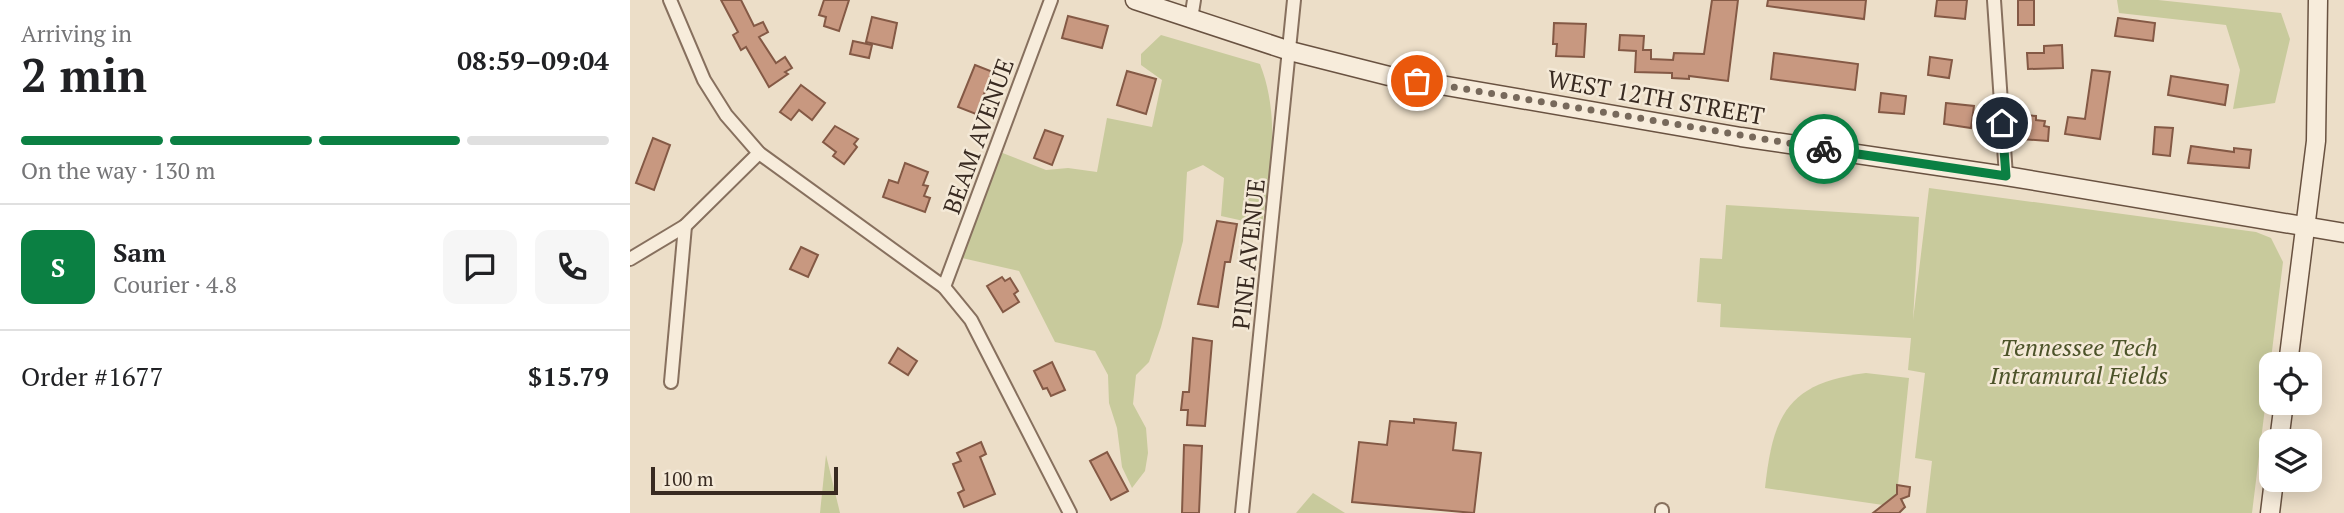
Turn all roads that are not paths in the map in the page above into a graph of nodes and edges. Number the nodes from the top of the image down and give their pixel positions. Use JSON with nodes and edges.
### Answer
{"nodes":[{"id":1,"x":670,"y":0,"type":"edge"},
{"id":2,"x":1051,"y":0,"type":"edge"},
{"id":3,"x":1135,"y":0,"type":"edge"},
{"id":4,"x":1194,"y":0,"type":"edge"},
{"id":5,"x":1294,"y":0,"type":"edge"},
{"id":6,"x":1994,"y":0,"type":"edge"},
{"id":7,"x":2318,"y":0,"type":"edge"},
{"id":8,"x":1191,"y":19,"type":"junction"},
{"id":9,"x":1290,"y":51,"type":"junction"},
{"id":10,"x":759,"y":153,"type":"junction"},
{"id":11,"x":2006,"y":176,"type":"junction"},
{"id":12,"x":685,"y":226,"type":"junction"},
{"id":13,"x":2305,"y":227,"type":"junction"},
{"id":14,"x":2344,"y":233,"type":"edge"},
{"id":15,"x":630,"y":259,"type":"edge"},
{"id":16,"x":944,"y":286,"type":"junction"},
{"id":17,"x":2289,"y":352,"type":"edge"},
{"id":18,"x":671,"y":382,"type":"dead end"},
{"id":19,"x":2273,"y":492,"type":"edge"},
{"id":20,"x":1070,"y":513,"type":"edge"},
{"id":21,"x":1242,"y":513,"type":"edge"},
{"id":22,"x":2270,"y":513,"type":"edge"}],
"edges":[{"from":1,"to":10,"type":"street"},
{"from":2,"to":16,"type":"street","name":"BEAM AVENUE"},
{"from":3,"to":8,"type":"main road","name":"WEST 12TH STREET"},
{"from":4,"to":8,"type":"street"},
{"from":5,"to":9,"type":"street","name":"PINE AVENUE"},
{"from":6,"to":11,"type":"street"},
{"from":7,"to":13,"type":"main road"},
{"from":8,"to":9,"type":"main road","name":"WEST 12TH STREET"},
{"from":9,"to":11,"type":"main road","name":"WEST 12TH STREET"},
{"from":9,"to":21,"type":"street","name":"PINE AVENUE"},
{"from":10,"to":12,"type":"street"},
{"from":10,"to":16,"type":"street"},
{"from":11,"to":13,"type":"main road","name":"WEST 12TH STREET"},
{"from":12,"to":15,"type":"street"},
{"from":12,"to":18,"type":"street"},
{"from":13,"to":14,"type":"main road","name":"WEST 12TH STREET"},
{"from":13,"to":17,"type":"main road"},
{"from":16,"to":20,"type":"street"},
{"from":19,"to":22,"type":"main road"}]}
